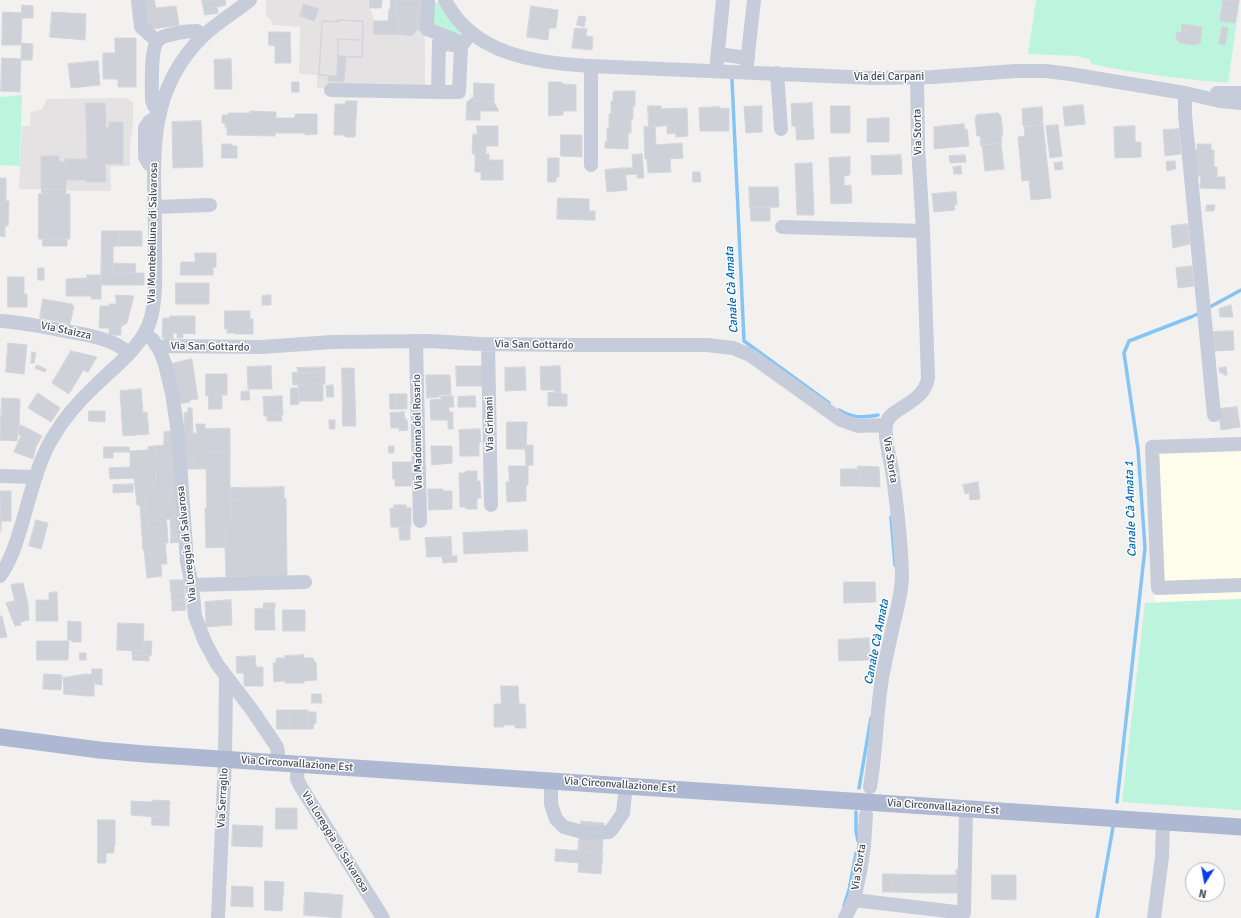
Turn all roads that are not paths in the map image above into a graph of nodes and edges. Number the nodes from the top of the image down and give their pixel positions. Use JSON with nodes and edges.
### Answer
{"nodes":[{"id":1,"x":138,"y":0,"type":"edge"},
{"id":2,"x":250,"y":0,"type":"edge"},
{"id":3,"x":428,"y":0,"type":"edge"},
{"id":4,"x":445,"y":0,"type":"edge"},
{"id":5,"x":723,"y":0,"type":"edge"},
{"id":6,"x":754,"y":0,"type":"edge"},
{"id":7,"x":203,"y":36,"type":"junction"},
{"id":8,"x":158,"y":41,"type":"junction"},
{"id":9,"x":465,"y":41,"type":"junction"},
{"id":10,"x":718,"y":54,"type":"junction"},
{"id":11,"x":748,"y":58,"type":"junction"},
{"id":12,"x":591,"y":66,"type":"junction"},
{"id":13,"x":716,"y":71,"type":"junction"},
{"id":14,"x":746,"y":72,"type":"junction"},
{"id":15,"x":778,"y":74,"type":"junction"},
{"id":16,"x":917,"y":77,"type":"junction"},
{"id":17,"x":331,"y":90,"type":"dead end"},
{"id":18,"x":438,"y":92,"type":"junction"},
{"id":19,"x":1185,"y":93,"type":"junction"},
{"id":20,"x":1240,"y":100,"type":"edge"},
{"id":21,"x":160,"y":112,"type":"junction"},
{"id":22,"x":781,"y":129,"type":"dead end"},
{"id":23,"x":591,"y":165,"type":"dead end"},
{"id":24,"x":210,"y":205,"type":"dead end"},
{"id":25,"x":155,"y":207,"type":"junction"},
{"id":26,"x":782,"y":227,"type":"dead end"},
{"id":27,"x":923,"y":231,"type":"junction"},
{"id":28,"x":0,"y":321,"type":"edge"},
{"id":29,"x":145,"y":333,"type":"junction"},
{"id":30,"x":416,"y":342,"type":"junction"},
{"id":31,"x":488,"y":344,"type":"junction"},
{"id":32,"x":159,"y":348,"type":"junction"},
{"id":33,"x":129,"y":352,"type":"junction"},
{"id":34,"x":1214,"y":415,"type":"dead end"},
{"id":35,"x":886,"y":425,"type":"junction"},
{"id":36,"x":1241,"y":444,"type":"edge"},
{"id":37,"x":0,"y":476,"type":"edge"},
{"id":38,"x":36,"y":477,"type":"junction"},
{"id":39,"x":491,"y":504,"type":"dead end"},
{"id":40,"x":420,"y":521,"type":"dead end"},
{"id":41,"x":0,"y":576,"type":"edge"},
{"id":42,"x":305,"y":582,"type":"dead end"},
{"id":43,"x":192,"y":585,"type":"junction"},
{"id":44,"x":1241,"y":585,"type":"edge"},
{"id":45,"x":226,"y":678,"type":"junction"},
{"id":46,"x":0,"y":737,"type":"edge"},
{"id":47,"x":225,"y":759,"type":"junction"},
{"id":48,"x":277,"y":762,"type":"junction"},
{"id":49,"x":298,"y":764,"type":"junction"},
{"id":50,"x":551,"y":780,"type":"junction"},
{"id":51,"x":626,"y":786,"type":"junction"},
{"id":52,"x":870,"y":787,"type":"dead end"},
{"id":53,"x":966,"y":809,"type":"junction"},
{"id":54,"x":866,"y":815,"type":"dead end"},
{"id":55,"x":1163,"y":822,"type":"junction"},
{"id":56,"x":1241,"y":827,"type":"edge"},
{"id":57,"x":854,"y":900,"type":"junction"},
{"id":58,"x":218,"y":918,"type":"edge"},
{"id":59,"x":383,"y":918,"type":"edge"},
{"id":60,"x":845,"y":918,"type":"edge"},
{"id":61,"x":1154,"y":918,"type":"edge"}],
"edges":[{"from":1,"to":8,"type":"street"},
{"from":2,"to":7,"type":"street","name":"Via Montebelluna di Salvarosa"},
{"from":3,"to":9,"type":"street"},
{"from":4,"to":9,"type":"street","name":"Via dei Carpani"},
{"from":5,"to":10,"type":"street"},
{"from":6,"to":11,"type":"street"},
{"from":7,"to":8,"type":"street"},
{"from":7,"to":21,"type":"street","name":"Via Montebelluna di Salvarosa"},
{"from":8,"to":21,"type":"street"},
{"from":9,"to":12,"type":"street","name":"Via dei Carpani"},
{"from":9,"to":18,"type":"street"},
{"from":9,"to":18,"type":"street","name":"Via dei Carpani"},
{"from":10,"to":11,"type":"street"},
{"from":10,"to":13,"type":"street"},
{"from":11,"to":14,"type":"street"},
{"from":12,"to":13,"type":"street","name":"Via dei Carpani"},
{"from":12,"to":23,"type":"street"},
{"from":13,"to":14,"type":"street","name":"Via dei Carpani"},
{"from":14,"to":15,"type":"street","name":"Via dei Carpani"},
{"from":15,"to":16,"type":"street","name":"Via dei Carpani"},
{"from":15,"to":22,"type":"street"},
{"from":16,"to":19,"type":"street","name":"Via dei Carpani"},
{"from":16,"to":27,"type":"street","name":"Via Storta"},
{"from":17,"to":18,"type":"street"},
{"from":19,"to":20,"type":"street","name":"Via dei Carpani"},
{"from":19,"to":34,"type":"street"},
{"from":21,"to":25,"type":"street","name":"Via Montebelluna di Salvarosa"},
{"from":24,"to":25,"type":"street"},
{"from":25,"to":29,"type":"street","name":"Via Montebelluna di Salvarosa"},
{"from":26,"to":27,"type":"street"},
{"from":27,"to":35,"type":"street","name":"Via Storta"},
{"from":28,"to":33,"type":"street","name":"Via Staizza"},
{"from":29,"to":32,"type":"street","name":"Via Loreggia di Salvarosa"},
{"from":29,"to":33,"type":"street","name":"Via Montebelluna di Salvarosa"},
{"from":30,"to":31,"type":"street","name":"Via San Gottardo"},
{"from":30,"to":32,"type":"street","name":"Via San Gottardo"},
{"from":30,"to":40,"type":"street","name":"Via Madonna del Rosario"},
{"from":31,"to":35,"type":"street","name":"Via San Gottardo"},
{"from":31,"to":39,"type":"street","name":"Via Grimani"},
{"from":32,"to":43,"type":"street","name":"Via Loreggia di Salvarosa"},
{"from":33,"to":38,"type":"street","name":"Via Montebelluna di Salvarosa"},
{"from":35,"to":52,"type":"street","name":"Via Storta"},
{"from":36,"to":44,"type":"street"},
{"from":37,"to":38,"type":"street"},
{"from":38,"to":41,"type":"street","name":"Via Montebelluna di Salvarosa"},
{"from":42,"to":43,"type":"street"},
{"from":43,"to":45,"type":"street","name":"Via Loreggia di Salvarosa"},
{"from":45,"to":47,"type":"street","name":"Via Serraglio"},
{"from":45,"to":48,"type":"street","name":"Via Loreggia di Salvarosa"},
{"from":46,"to":47,"type":"main road","name":"Via Circonvallazione Est"},
{"from":47,"to":48,"type":"main road","name":"Via Circonvallazione Est"},
{"from":47,"to":58,"type":"street","name":"Via Serraglio"},
{"from":48,"to":49,"type":"main road","name":"Via Circonvallazione Est"},
{"from":49,"to":50,"type":"main road","name":"Via Circonvallazione Est"},
{"from":49,"to":59,"type":"street","name":"Via Loreggia di Salvarosa"},
{"from":50,"to":51,"type":"main road","name":"Via Circonvallazione Est"},
{"from":50,"to":51,"type":"street"},
{"from":51,"to":53,"type":"main road","name":"Via Circonvallazione Est"},
{"from":53,"to":55,"type":"main road","name":"Via Circonvallazione Est"},
{"from":53,"to":57,"type":"street"},
{"from":54,"to":57,"type":"street","name":"Via Storta"},
{"from":55,"to":56,"type":"main road","name":"Via Circonvallazione Est"},
{"from":55,"to":61,"type":"street"},
{"from":57,"to":60,"type":"street","name":"Via Storta"}]}
